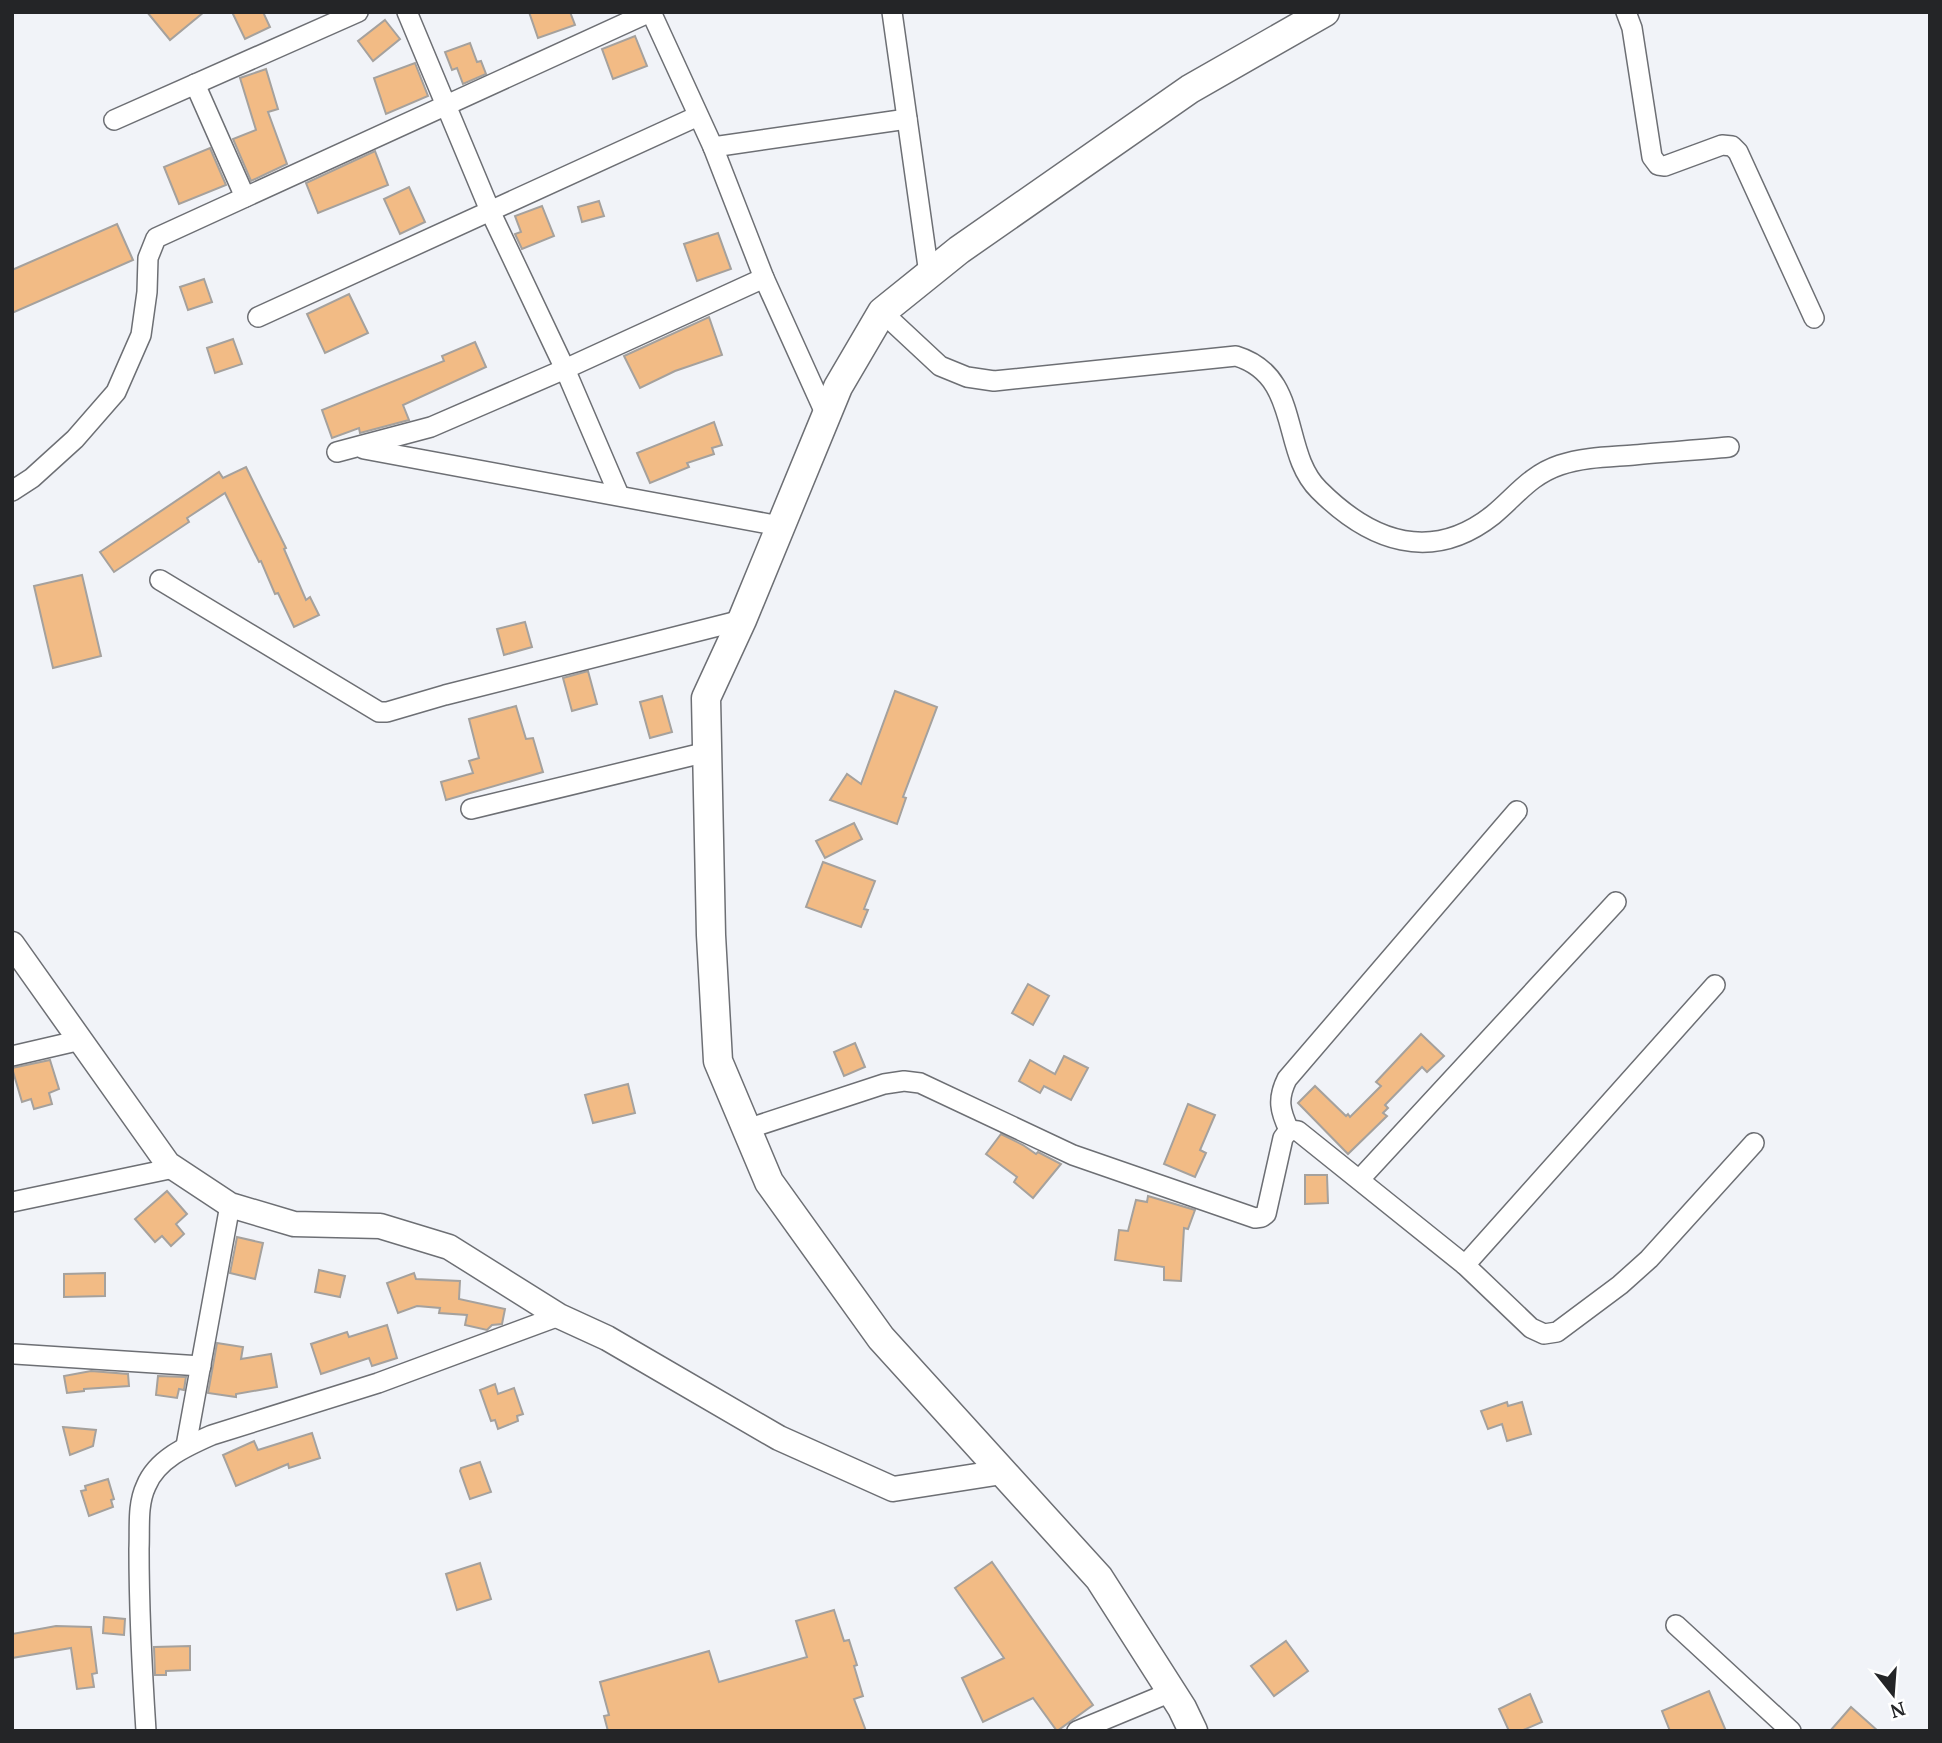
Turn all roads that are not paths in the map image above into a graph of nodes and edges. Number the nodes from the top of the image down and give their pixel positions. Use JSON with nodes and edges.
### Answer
{"nodes":[{"id":1,"x":358,"y":12,"type":"edge"},
{"id":2,"x":407,"y":12,"type":"edge"},
{"id":3,"x":651,"y":12,"type":"edge"},
{"id":4,"x":892,"y":12,"type":"edge"},
{"id":5,"x":1325,"y":12,"type":"edge"},
{"id":6,"x":1626,"y":12,"type":"edge"},
{"id":7,"x":195,"y":84,"type":"junction"},
{"id":8,"x":445,"y":105,"type":"junction"},
{"id":9,"x":698,"y":116,"type":"junction"},
{"id":10,"x":907,"y":119,"type":"junction"},
{"id":11,"x":114,"y":120,"type":"dead end"},
{"id":12,"x":713,"y":147,"type":"junction"},
{"id":13,"x":245,"y":197,"type":"junction"},
{"id":14,"x":491,"y":213,"type":"junction"},
{"id":15,"x":929,"y":274,"type":"junction"},
{"id":16,"x":764,"y":278,"type":"junction"},
{"id":17,"x":882,"y":312,"type":"junction"},
{"id":18,"x":258,"y":317,"type":"dead end"},
{"id":19,"x":1814,"y":318,"type":"dead end"},
{"id":20,"x":565,"y":369,"type":"junction"},
{"id":21,"x":826,"y":415,"type":"junction"},
{"id":22,"x":1729,"y":447,"type":"dead end"},
{"id":23,"x":12,"y":491,"type":"edge"},
{"id":24,"x":619,"y":495,"type":"junction"},
{"id":25,"x":780,"y":526,"type":"junction"},
{"id":26,"x":160,"y":580,"type":"dead end"},
{"id":27,"x":742,"y":620,"type":"junction"},
{"id":28,"x":707,"y":752,"type":"junction"},
{"id":29,"x":471,"y":808,"type":"dead end"},
{"id":30,"x":1517,"y":811,"type":"dead end"},
{"id":31,"x":1616,"y":902,"type":"dead end"},
{"id":32,"x":12,"y":944,"type":"edge"},
{"id":33,"x":1715,"y":985,"type":"dead end"},
{"id":34,"x":81,"y":1040,"type":"junction"},
{"id":35,"x":12,"y":1056,"type":"edge"},
{"id":36,"x":747,"y":1129,"type":"junction"},
{"id":37,"x":1289,"y":1130,"type":"junction"},
{"id":38,"x":1754,"y":1143,"type":"dead end"},
{"id":39,"x":174,"y":1168,"type":"junction"},
{"id":40,"x":1360,"y":1179,"type":"junction"},
{"id":41,"x":12,"y":1202,"type":"edge"},
{"id":42,"x":230,"y":1205,"type":"junction"},
{"id":43,"x":1465,"y":1265,"type":"junction"},
{"id":44,"x":559,"y":1316,"type":"junction"},
{"id":45,"x":15,"y":1354,"type":"dead end"},
{"id":46,"x":201,"y":1366,"type":"junction"},
{"id":47,"x":186,"y":1446,"type":"junction"},
{"id":48,"x":1002,"y":1472,"type":"junction"},
{"id":49,"x":1676,"y":1625,"type":"dead end"},
{"id":50,"x":1171,"y":1692,"type":"junction"},
{"id":51,"x":146,"y":1731,"type":"edge"},
{"id":52,"x":1077,"y":1731,"type":"edge"},
{"id":53,"x":1193,"y":1731,"type":"edge"},
{"id":54,"x":1791,"y":1731,"type":"edge"}],
"edges":[{"from":1,"to":7,"type":"street"},
{"from":2,"to":8,"type":"street"},
{"from":3,"to":8,"type":"street"},
{"from":3,"to":9,"type":"street"},
{"from":4,"to":10,"type":"street"},
{"from":5,"to":15,"type":"main road"},
{"from":6,"to":19,"type":"street"},
{"from":7,"to":11,"type":"street"},
{"from":7,"to":13,"type":"street"},
{"from":8,"to":13,"type":"street"},
{"from":8,"to":14,"type":"street"},
{"from":9,"to":12,"type":"street"},
{"from":9,"to":14,"type":"street"},
{"from":10,"to":12,"type":"street"},
{"from":10,"to":15,"type":"street"},
{"from":12,"to":16,"type":"street"},
{"from":13,"to":23,"type":"street"},
{"from":14,"to":18,"type":"street"},
{"from":14,"to":20,"type":"street"},
{"from":15,"to":17,"type":"main road"},
{"from":16,"to":20,"type":"street"},
{"from":16,"to":21,"type":"street"},
{"from":17,"to":21,"type":"main road"},
{"from":17,"to":22,"type":"street"},
{"from":20,"to":24,"type":"street"},
{"from":20,"to":24,"type":"street"},
{"from":21,"to":25,"type":"main road"},
{"from":24,"to":25,"type":"street"},
{"from":25,"to":27,"type":"main road"},
{"from":26,"to":27,"type":"street"},
{"from":27,"to":28,"type":"main road"},
{"from":28,"to":29,"type":"street"},
{"from":28,"to":36,"type":"main road"},
{"from":30,"to":37,"type":"street"},
{"from":31,"to":40,"type":"street"},
{"from":32,"to":34,"type":"street"},
{"from":33,"to":43,"type":"street"},
{"from":34,"to":35,"type":"street"},
{"from":34,"to":39,"type":"street"},
{"from":36,"to":37,"type":"street"},
{"from":36,"to":48,"type":"main road"},
{"from":37,"to":40,"type":"street"},
{"from":38,"to":43,"type":"street"},
{"from":39,"to":41,"type":"street"},
{"from":39,"to":42,"type":"street"},
{"from":40,"to":43,"type":"street"},
{"from":42,"to":44,"type":"street"},
{"from":42,"to":46,"type":"street"},
{"from":44,"to":47,"type":"street"},
{"from":44,"to":48,"type":"street"},
{"from":45,"to":46,"type":"street"},
{"from":46,"to":47,"type":"street"},
{"from":47,"to":51,"type":"street"},
{"from":48,"to":50,"type":"main road"},
{"from":49,"to":54,"type":"street"},
{"from":50,"to":52,"type":"street"},
{"from":50,"to":53,"type":"main road"}]}
